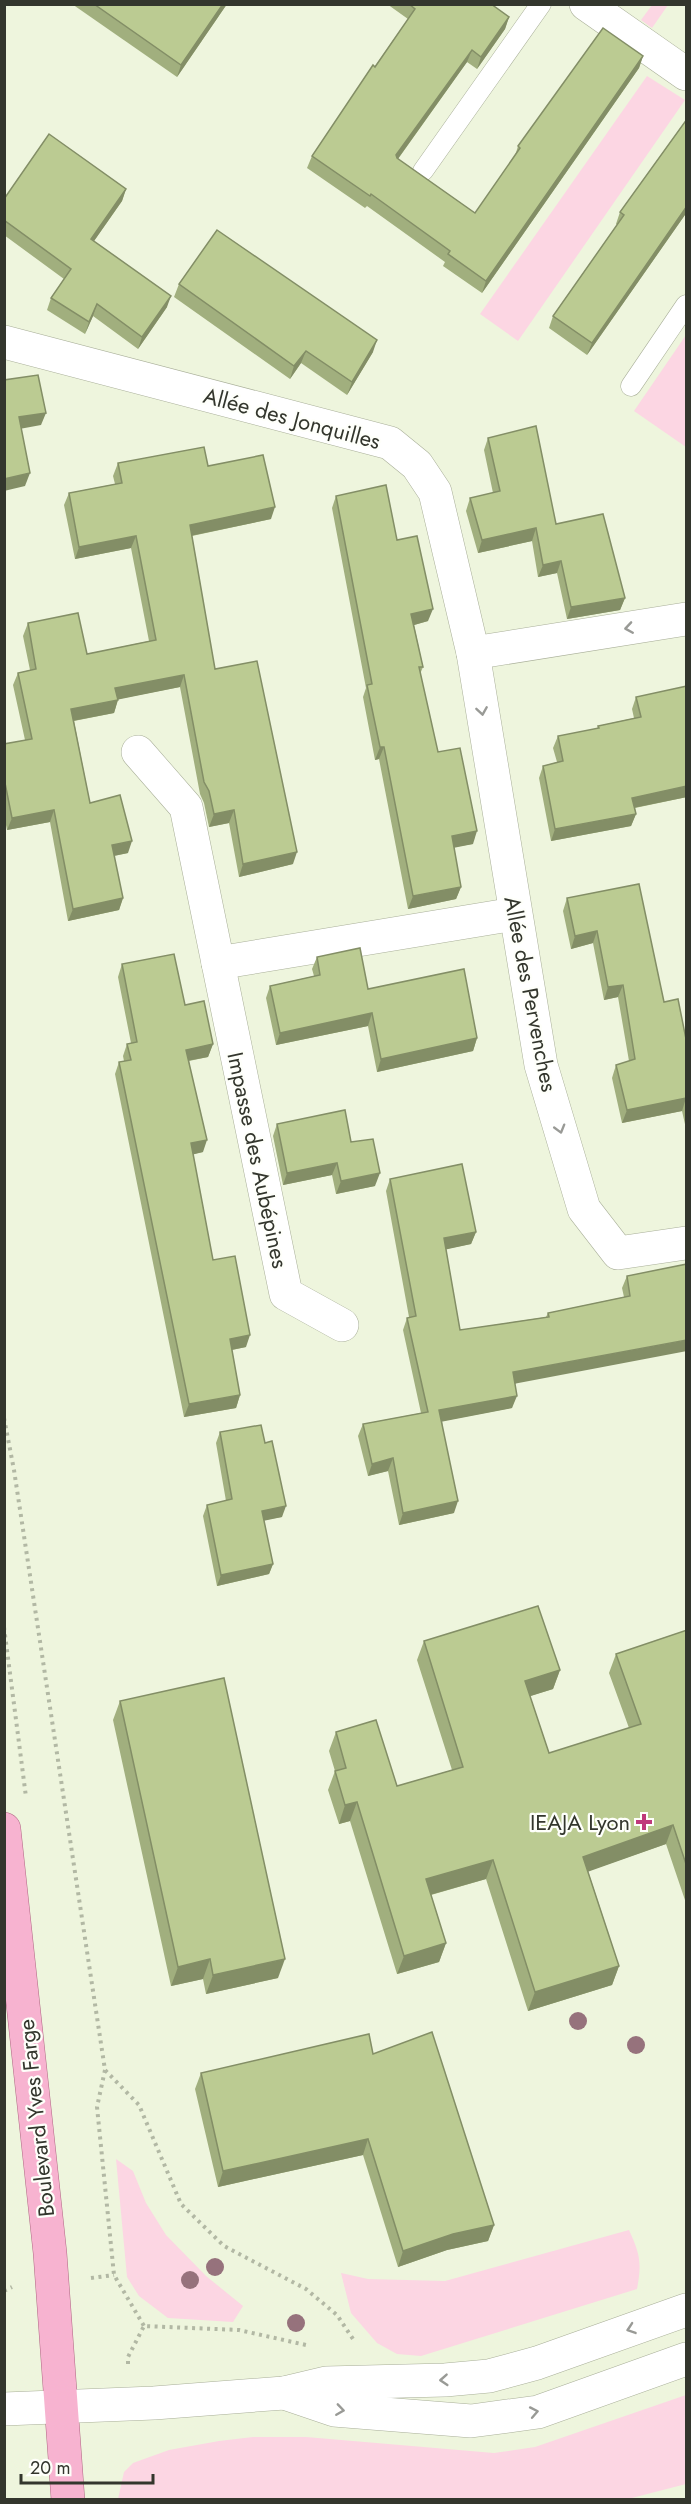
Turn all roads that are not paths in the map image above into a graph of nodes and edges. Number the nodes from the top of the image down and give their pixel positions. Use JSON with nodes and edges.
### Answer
{"nodes":[{"id":1,"x":541,"y":4,"type":"edge"},
{"id":2,"x":586,"y":4,"type":"edge"},
{"id":3,"x":684,"y":67,"type":"edge"},
{"id":4,"x":423,"y":171,"type":"dead end"},
{"id":5,"x":687,"y":305,"type":"edge"},
{"id":6,"x":4,"y":342,"type":"edge"},
{"id":7,"x":631,"y":386,"type":"dead end"},
{"id":8,"x":687,"y":619,"type":"edge"},
{"id":9,"x":473,"y":653,"type":"junction"},
{"id":10,"x":138,"y":752,"type":"dead end"},
{"id":11,"x":515,"y":914,"type":"junction"},
{"id":12,"x":218,"y":963,"type":"junction"},
{"id":13,"x":687,"y":1243,"type":"edge"},
{"id":14,"x":342,"y":1325,"type":"dead end"},
{"id":15,"x":4,"y":1829,"type":"edge"},
{"id":16,"x":687,"y":2310,"type":"edge"},
{"id":17,"x":687,"y":2359,"type":"edge"},
{"id":18,"x":284,"y":2393,"type":"junction"},
{"id":19,"x":60,"y":2407,"type":"junction"},
{"id":20,"x":4,"y":2409,"type":"edge"},
{"id":21,"x":68,"y":2499,"type":"edge"}],
"edges":[{"from":1,"to":4,"type":"lane"},
{"from":2,"to":3,"type":"street"},
{"from":5,"to":7,"type":"lane"},
{"from":6,"to":9,"type":"street","name":"Allée des Jonquilles"},
{"from":8,"to":9,"type":"street","one_way":true},
{"from":9,"to":11,"type":"street","name":"Allée des Pervenches","one_way":true},
{"from":10,"to":12,"type":"street","name":"Impasse des Aubépines"},
{"from":11,"to":12,"type":"street"},
{"from":11,"to":13,"type":"street","name":"Allée des Pervenches","one_way":true},
{"from":12,"to":14,"type":"street","name":"Impasse des Aubépines"},
{"from":15,"to":19,"type":"main road","name":"Boulevard Yves Farge"},
{"from":16,"to":18,"type":"street","one_way":true},
{"from":18,"to":17,"type":"street","one_way":true},
{"from":18,"to":19,"type":"street"},
{"from":19,"to":20,"type":"street"},
{"from":19,"to":21,"type":"main road","name":"Boulevard Yves Farge"}]}
